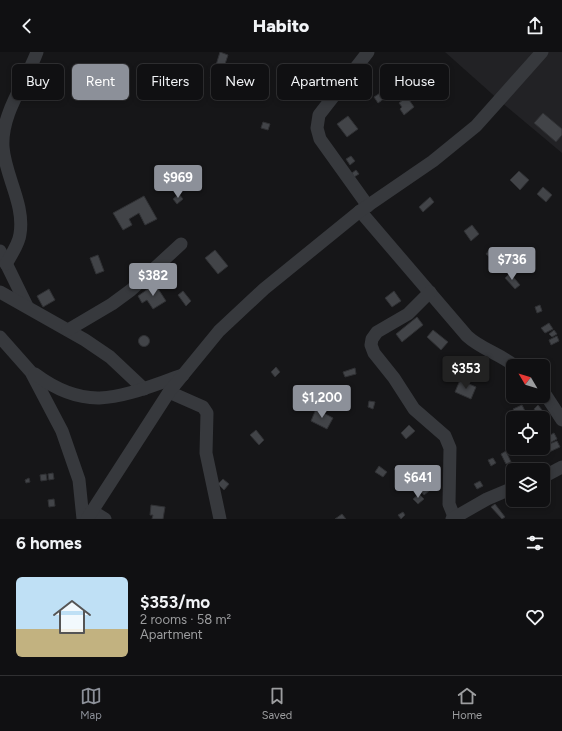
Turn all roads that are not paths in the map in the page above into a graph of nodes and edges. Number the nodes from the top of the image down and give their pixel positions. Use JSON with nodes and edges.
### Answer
{"nodes":[{"id":1,"x":37,"y":52,"type":"edge"},
{"id":2,"x":368,"y":52,"type":"edge"},
{"id":3,"x":542,"y":52,"type":"edge"},
{"id":4,"x":364,"y":209,"type":"junction"},
{"id":5,"x":181,"y":244,"type":"dead end"},
{"id":6,"x":0,"y":251,"type":"edge"},
{"id":7,"x":6,"y":264,"type":"junction"},
{"id":8,"x":0,"y":292,"type":"edge"},
{"id":9,"x":430,"y":292,"type":"junction"},
{"id":10,"x":27,"y":306,"type":"junction"},
{"id":11,"x":68,"y":330,"type":"junction"},
{"id":12,"x":0,"y":337,"type":"edge"},
{"id":13,"x":506,"y":360,"type":"edge"},
{"id":14,"x":31,"y":372,"type":"junction"},
{"id":15,"x":183,"y":375,"type":"junction"},
{"id":16,"x":144,"y":389,"type":"junction"},
{"id":17,"x":169,"y":392,"type":"junction"},
{"id":18,"x":550,"y":402,"type":"edge"},
{"id":19,"x":562,"y":420,"type":"edge"},
{"id":20,"x":562,"y":467,"type":"edge"},
{"id":21,"x":550,"y":473,"type":"edge"},
{"id":22,"x":506,"y":491,"type":"edge"},
{"id":23,"x":88,"y":516,"type":"edge"},
{"id":24,"x":454,"y":518,"type":"edge"},
{"id":25,"x":105,"y":519,"type":"edge"},
{"id":26,"x":220,"y":519,"type":"edge"}],
"edges":[{"from":1,"to":7,"type":"street"},
{"from":2,"to":4,"type":"street"},
{"from":3,"to":4,"type":"street"},
{"from":4,"to":9,"type":"street"},
{"from":4,"to":15,"type":"street"},
{"from":5,"to":11,"type":"street"},
{"from":6,"to":7,"type":"street"},
{"from":7,"to":10,"type":"street"},
{"from":8,"to":10,"type":"street"},
{"from":9,"to":13,"type":"street"},
{"from":9,"to":24,"type":"street"},
{"from":10,"to":11,"type":"street"},
{"from":11,"to":16,"type":"street"},
{"from":12,"to":14,"type":"street"},
{"from":14,"to":16,"type":"street"},
{"from":14,"to":23,"type":"street"},
{"from":15,"to":16,"type":"street"},
{"from":15,"to":17,"type":"street"},
{"from":17,"to":23,"type":"street"},
{"from":17,"to":26,"type":"street"},
{"from":18,"to":19,"type":"street"},
{"from":20,"to":21,"type":"street"},
{"from":22,"to":24,"type":"street"},
{"from":23,"to":25,"type":"street"}]}
